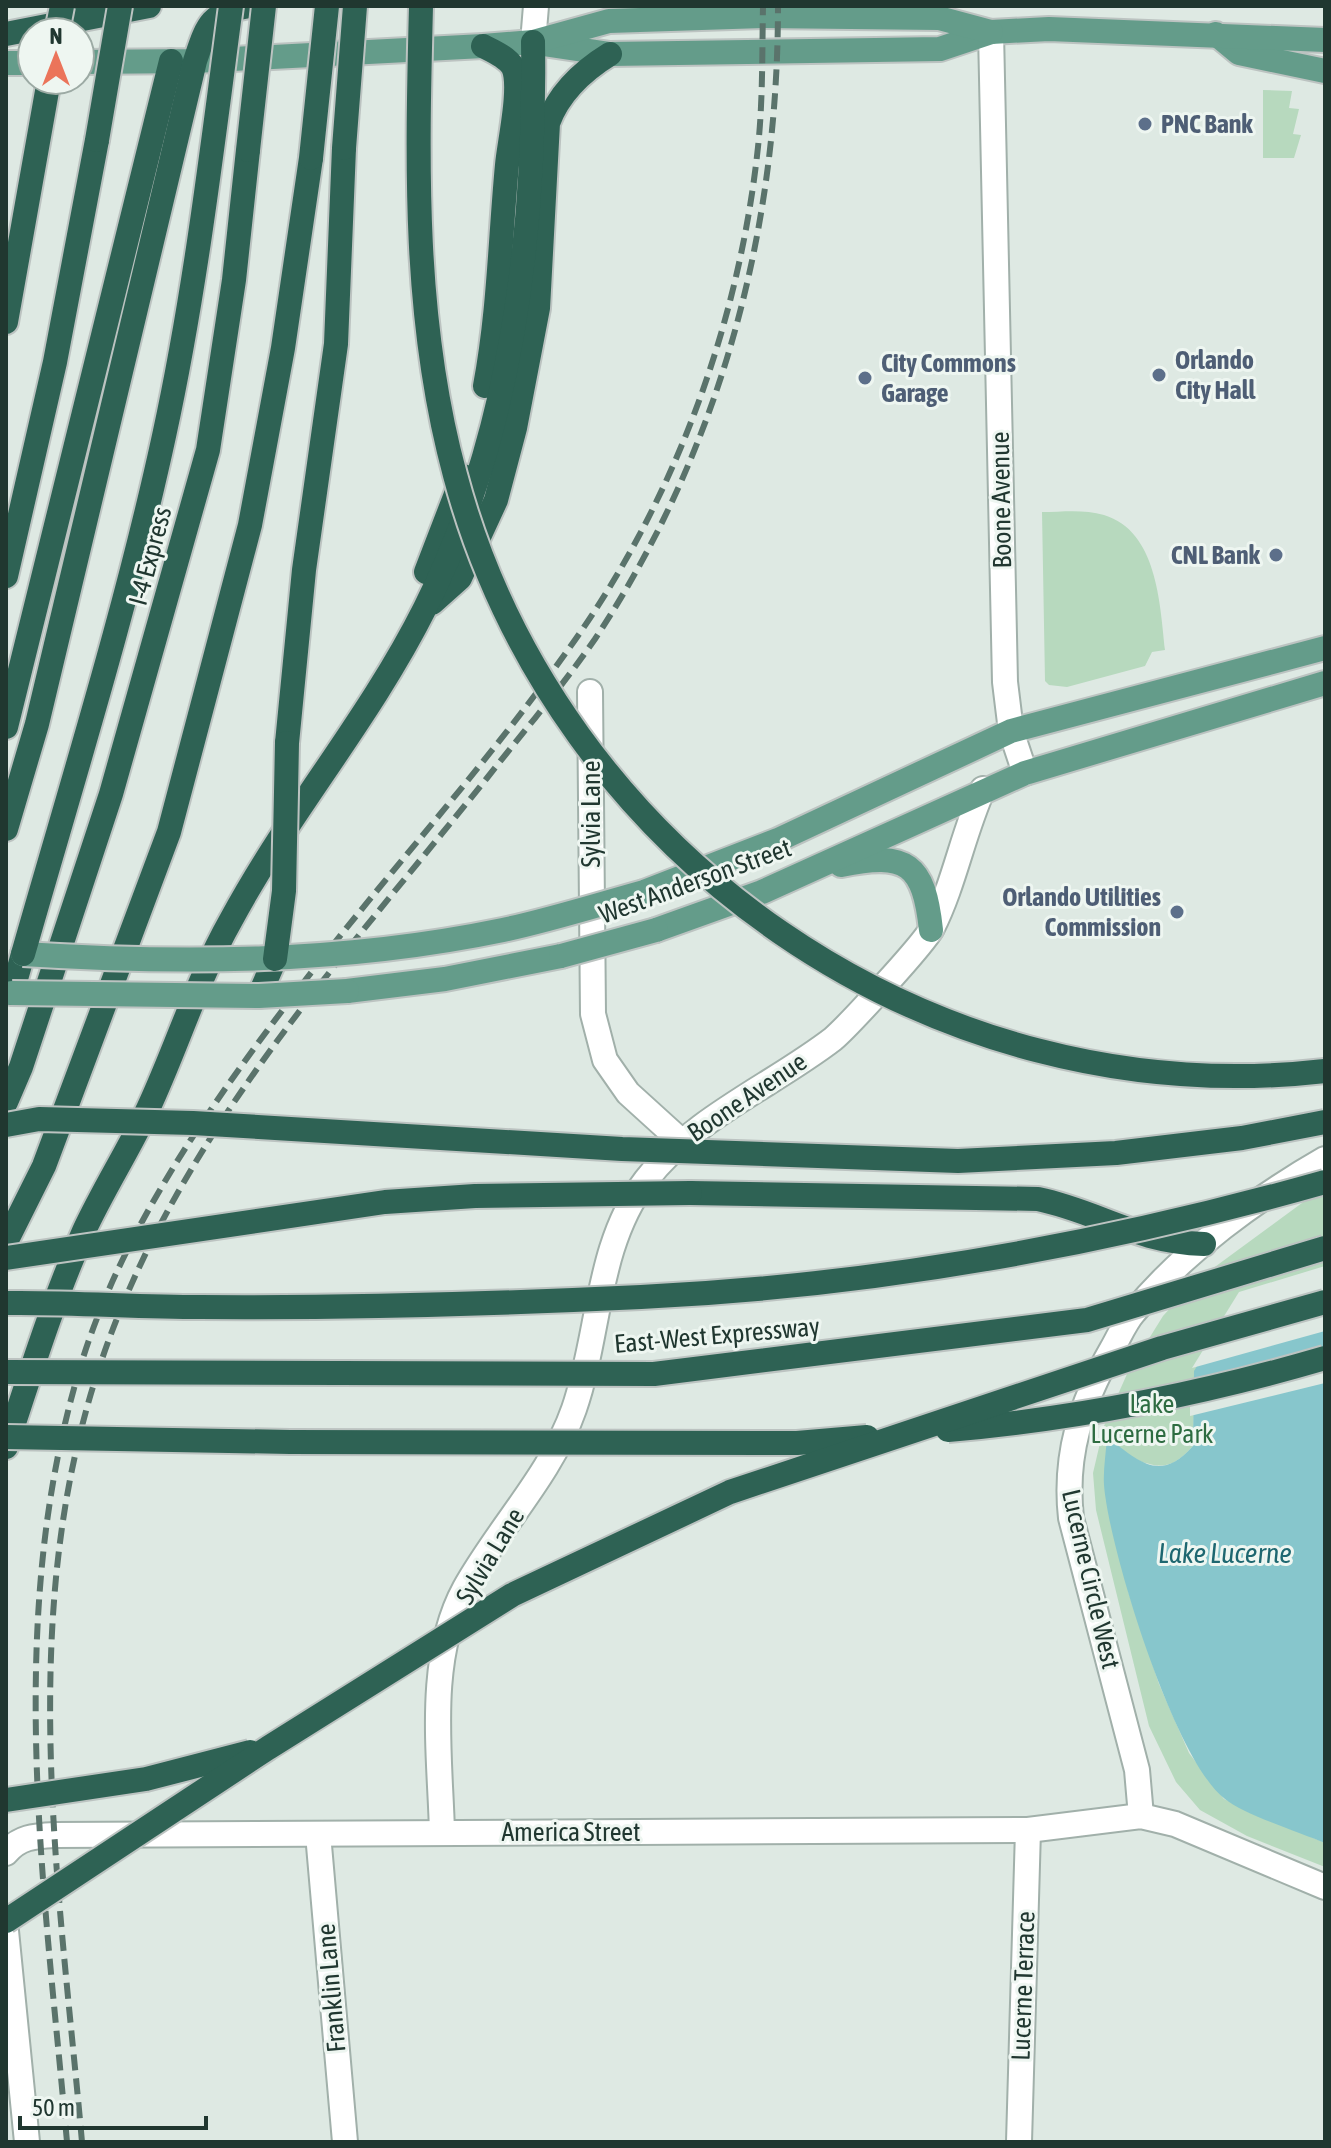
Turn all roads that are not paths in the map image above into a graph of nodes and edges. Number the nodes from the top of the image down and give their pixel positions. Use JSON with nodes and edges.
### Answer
{"nodes":[{"id":1,"x":120,"y":6,"type":"edge"},
{"id":2,"x":149,"y":6,"type":"edge"},
{"id":3,"x":231,"y":6,"type":"edge"},
{"id":4,"x":250,"y":6,"type":"edge"},
{"id":5,"x":264,"y":6,"type":"edge"},
{"id":6,"x":327,"y":6,"type":"edge"},
{"id":7,"x":355,"y":6,"type":"edge"},
{"id":8,"x":421,"y":6,"type":"edge"},
{"id":9,"x":536,"y":6,"type":"edge"},
{"id":10,"x":991,"y":32,"type":"junction"},
{"id":11,"x":6,"y":34,"type":"edge"},
{"id":12,"x":1216,"y":34,"type":"junction"},
{"id":13,"x":1325,"y":40,"type":"edge"},
{"id":14,"x":533,"y":42,"type":"junction"},
{"id":15,"x":483,"y":46,"type":"junction"},
{"id":16,"x":610,"y":54,"type":"junction"},
{"id":17,"x":183,"y":61,"type":"junction"},
{"id":18,"x":96,"y":62,"type":"edge"},
{"id":19,"x":1325,"y":71,"type":"edge"},
{"id":20,"x":46,"y":96,"type":"edge"},
{"id":21,"x":6,"y":322,"type":"edge"},
{"id":22,"x":6,"y":576,"type":"edge"},
{"id":23,"x":424,"y":610,"type":"junction"},
{"id":24,"x":1325,"y":648,"type":"edge"},
{"id":25,"x":1325,"y":683,"type":"edge"},
{"id":26,"x":590,"y":692,"type":"dead end"},
{"id":27,"x":6,"y":727,"type":"edge"},
{"id":28,"x":1011,"y":731,"type":"junction"},
{"id":29,"x":1025,"y":773,"type":"junction"},
{"id":30,"x":983,"y":789,"type":"junction"},
{"id":31,"x":6,"y":829,"type":"edge"},
{"id":32,"x":803,"y":873,"type":"junction"},
{"id":33,"x":931,"y":930,"type":"junction"},
{"id":34,"x":14,"y":954,"type":"edge"},
{"id":35,"x":275,"y":959,"type":"junction"},
{"id":36,"x":9,"y":993,"type":"edge"},
{"id":37,"x":259,"y":996,"type":"junction"},
{"id":38,"x":1325,"y":1071,"type":"edge"},
{"id":39,"x":6,"y":1102,"type":"edge"},
{"id":40,"x":1325,"y":1122,"type":"edge"},
{"id":41,"x":6,"y":1125,"type":"edge"},
{"id":42,"x":682,"y":1142,"type":"junction"},
{"id":43,"x":1325,"y":1159,"type":"edge"},
{"id":44,"x":1325,"y":1182,"type":"edge"},
{"id":45,"x":6,"y":1242,"type":"edge"},
{"id":46,"x":1204,"y":1244,"type":"junction"},
{"id":47,"x":1325,"y":1248,"type":"edge"},
{"id":48,"x":6,"y":1258,"type":"edge"},
{"id":49,"x":1325,"y":1302,"type":"edge"},
{"id":50,"x":6,"y":1303,"type":"edge"},
{"id":51,"x":590,"y":1342,"type":"joint"},
{"id":52,"x":1325,"y":1358,"type":"edge"},
{"id":53,"x":6,"y":1372,"type":"edge"},
{"id":54,"x":6,"y":1437,"type":"edge"},
{"id":55,"x":6,"y":1447,"type":"edge"},
{"id":56,"x":268,"y":1748,"type":"junction"},
{"id":57,"x":6,"y":1800,"type":"edge"},
{"id":58,"x":1141,"y":1816,"type":"junction"},
{"id":59,"x":1028,"y":1830,"type":"junction"},
{"id":60,"x":442,"y":1832,"type":"junction"},
{"id":61,"x":318,"y":1834,"type":"junction"},
{"id":62,"x":6,"y":1853,"type":"edge"},
{"id":63,"x":1325,"y":1887,"type":"edge"},
{"id":64,"x":6,"y":1921,"type":"edge"},
{"id":65,"x":6,"y":1931,"type":"edge"},
{"id":66,"x":27,"y":2142,"type":"edge"},
{"id":67,"x":345,"y":2142,"type":"edge"},
{"id":68,"x":1019,"y":2142,"type":"edge"}],
"edges":[{"from":1,"to":22,"type":"highway","bridge":true},
{"from":2,"to":11,"type":"highway"},
{"from":3,"to":34,"type":"highway","bridge":true},
{"from":4,"to":17,"type":"highway"},
{"from":5,"to":39,"type":"highway","name":"I-4 Express","bridge":true},
{"from":6,"to":45,"type":"highway","bridge":true},
{"from":7,"to":35,"type":"highway","bridge":true},
{"from":8,"to":38,"type":"highway","bridge":true},
{"from":9,"to":14,"type":"street"},
{"from":10,"to":12,"type":"main road"},
{"from":10,"to":14,"type":"main road"},
{"from":10,"to":16,"type":"main road"},
{"from":10,"to":28,"type":"street","name":"Boone Avenue"},
{"from":12,"to":13,"type":"main road"},
{"from":12,"to":19,"type":"main road"},
{"from":14,"to":15,"type":"main road"},
{"from":14,"to":16,"type":"main road"},
{"from":14,"to":23,"type":"highway"},
{"from":15,"to":17,"type":"main road"},
{"from":15,"to":23,"type":"highway"},
{"from":16,"to":23,"type":"highway"},
{"from":17,"to":18,"type":"main road"},
{"from":17,"to":27,"type":"highway"},
{"from":17,"to":31,"type":"highway"},
{"from":20,"to":21,"type":"highway"},
{"from":23,"to":55,"type":"highway"},
{"from":24,"to":28,"type":"main road","name":"West Anderson Street"},
{"from":25,"to":29,"type":"main road","name":"West Anderson Street"},
{"from":26,"to":42,"type":"street","name":"Sylvia Lane"},
{"from":28,"to":29,"type":"street","name":"Boone Avenue"},
{"from":28,"to":35,"type":"main road","name":"West Anderson Street","bridge":true},
{"from":29,"to":30,"type":"main road","name":"West Anderson Street"},
{"from":30,"to":32,"type":"main road","name":"West Anderson Street"},
{"from":30,"to":33,"type":"street","name":"Boone Avenue"},
{"from":32,"to":33,"type":"main road"},
{"from":32,"to":37,"type":"main road","name":"West Anderson Street","bridge":true},
{"from":33,"to":42,"type":"street","name":"Boone Avenue"},
{"from":34,"to":35,"type":"main road","name":"West Anderson Street","bridge":true},
{"from":34,"to":36,"type":"highway"},
{"from":35,"to":37,"type":"highway"},
{"from":36,"to":37,"type":"main road","name":"West Anderson Street","bridge":true},
{"from":40,"to":41,"type":"highway","bridge":true},
{"from":42,"to":51,"type":"street","name":"Boone Avenue"},
{"from":43,"to":46,"type":"street","name":"Lucerne Circle West"},
{"from":44,"to":50,"type":"highway","name":"East-West Expressway","bridge":true},
{"from":46,"to":48,"type":"highway","bridge":true},
{"from":46,"to":58,"type":"street","name":"Lucerne Circle West"},
{"from":47,"to":53,"type":"highway","name":"East-West Expressway","bridge":true},
{"from":49,"to":56,"type":"highway","bridge":true},
{"from":51,"to":60,"type":"street","name":"Sylvia Lane"},
{"from":52,"to":54,"type":"highway","bridge":true},
{"from":56,"to":57,"type":"highway","bridge":true},
{"from":56,"to":64,"type":"highway","bridge":true},
{"from":58,"to":59,"type":"street","name":"America Street"},
{"from":58,"to":63,"type":"street"},
{"from":59,"to":60,"type":"street","name":"America Street"},
{"from":59,"to":68,"type":"street","name":"Lucerne Terrace"},
{"from":60,"to":61,"type":"street","name":"America Street"},
{"from":61,"to":62,"type":"street","name":"America Street"},
{"from":61,"to":67,"type":"street","name":"Franklin Lane"},
{"from":65,"to":66,"type":"street"}]}
